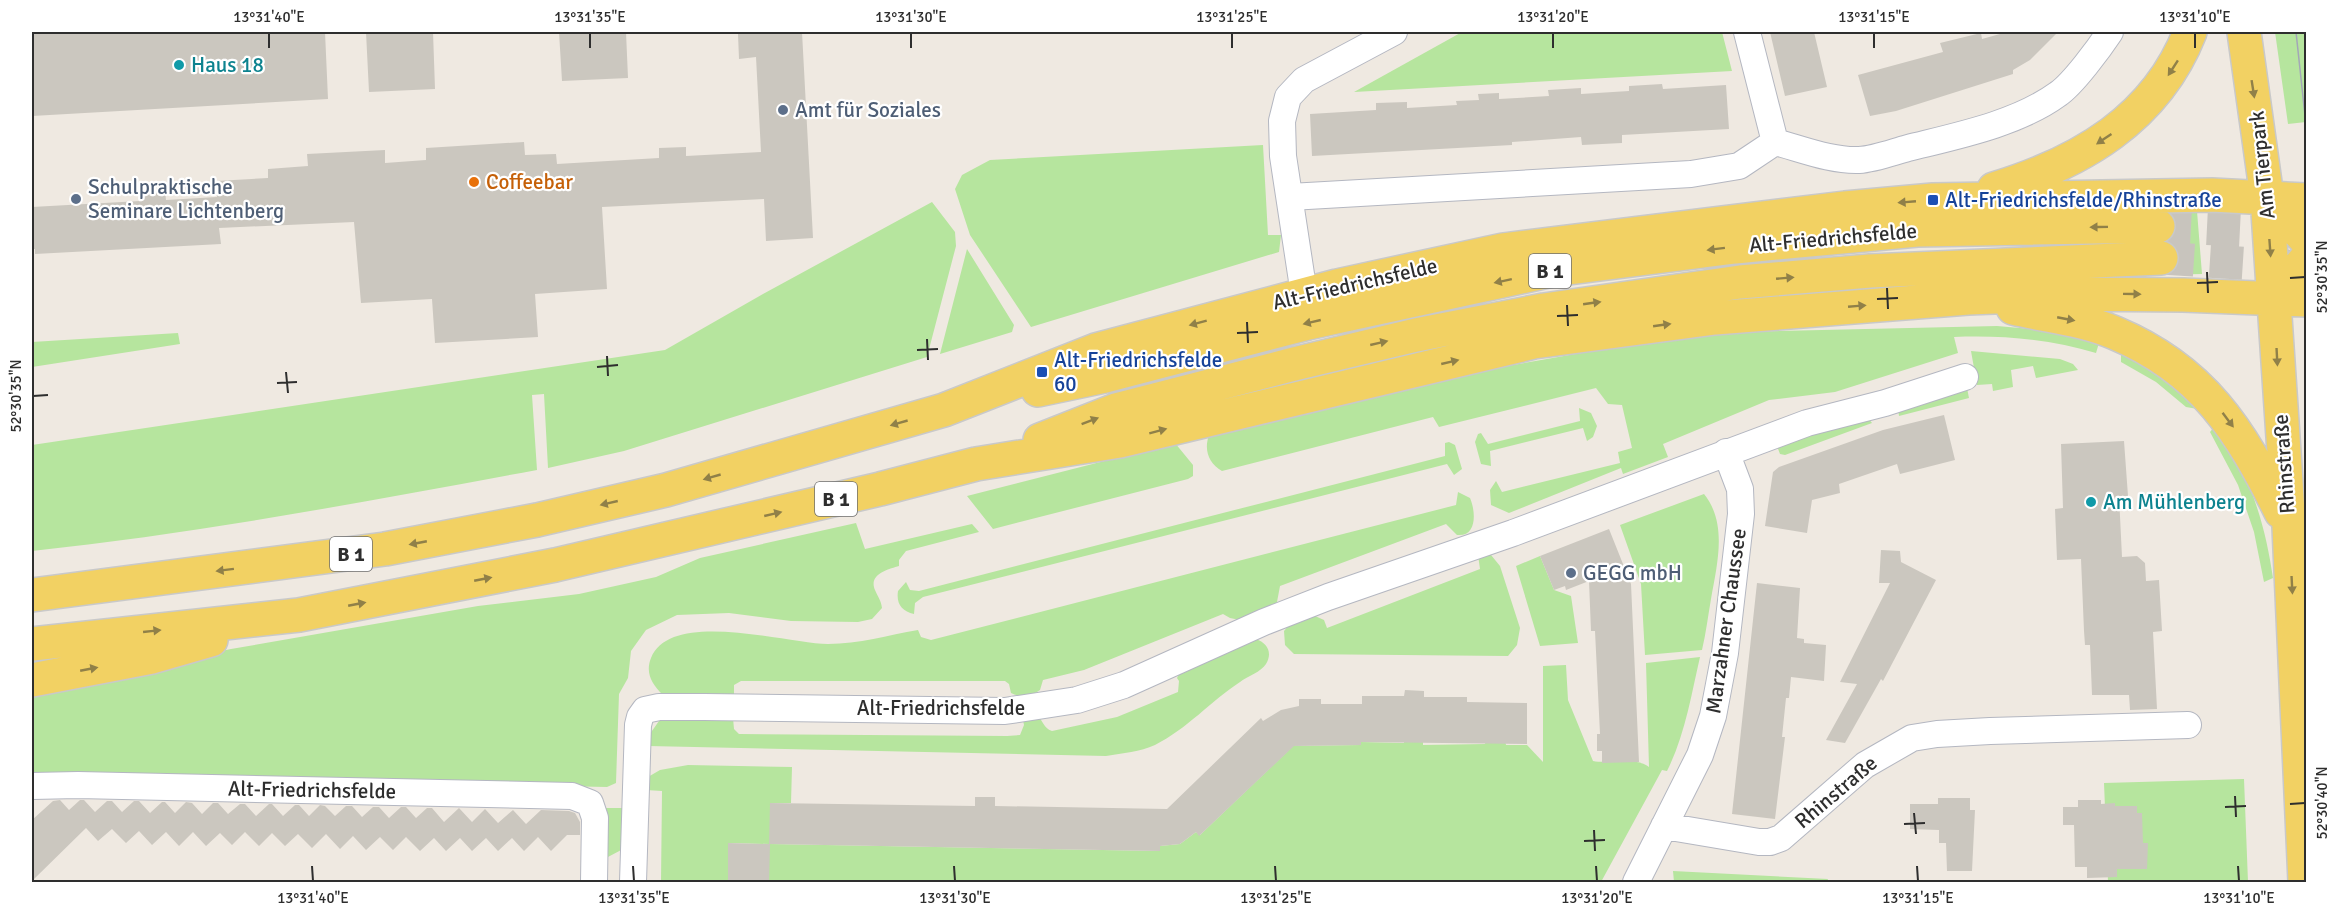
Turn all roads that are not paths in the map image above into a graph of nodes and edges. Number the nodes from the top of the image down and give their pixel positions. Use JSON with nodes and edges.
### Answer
{"nodes":[{"id":1,"x":1394,"y":32,"type":"edge"},
{"id":2,"x":1747,"y":32,"type":"edge"},
{"id":3,"x":2110,"y":32,"type":"edge"},
{"id":4,"x":2190,"y":32,"type":"edge"},
{"id":5,"x":2244,"y":32,"type":"edge"},
{"id":6,"x":1775,"y":142,"type":"junction"},
{"id":7,"x":1290,"y":197,"type":"junction"},
{"id":8,"x":2267,"y":197,"type":"junction"},
{"id":9,"x":1965,"y":198,"type":"junction"},
{"id":10,"x":2307,"y":200,"type":"edge"},
{"id":11,"x":2158,"y":226,"type":"tunnel mouth"},
{"id":12,"x":2307,"y":240,"type":"edge"},
{"id":13,"x":2161,"y":258,"type":"tunnel mouth"},
{"id":14,"x":2307,"y":260,"type":"edge"},
{"id":15,"x":1304,"y":294,"type":"junction"},
{"id":16,"x":1968,"y":298,"type":"junction"},
{"id":17,"x":2273,"y":298,"type":"junction"},
{"id":18,"x":2307,"y":300,"type":"edge"},
{"id":19,"x":1965,"y":377,"type":"dead end"},
{"id":20,"x":955,"y":406,"type":"junction"},
{"id":21,"x":1726,"y":452,"type":"junction"},
{"id":22,"x":976,"y":464,"type":"junction"},
{"id":23,"x":2289,"y":527,"type":"junction"},
{"id":24,"x":32,"y":595,"type":"edge"},
{"id":25,"x":299,"y":615,"type":"junction"},
{"id":26,"x":32,"y":644,"type":"edge"},
{"id":27,"x":32,"y":680,"type":"edge"},
{"id":28,"x":2188,"y":725,"type":"dead end"},
{"id":29,"x":32,"y":786,"type":"edge"},
{"id":30,"x":1664,"y":826,"type":"junction"},
{"id":31,"x":594,"y":882,"type":"edge"},
{"id":32,"x":633,"y":882,"type":"edge"},
{"id":33,"x":1636,"y":882,"type":"edge"},
{"id":34,"x":2305,"y":882,"type":"edge"}],
"edges":[{"from":1,"to":7,"type":"street"},
{"from":2,"to":6,"type":"street"},
{"from":3,"to":6,"type":"street"},
{"from":4,"to":9,"type":"main road","one_way":true},
{"from":5,"to":8,"type":"main road","name":"Am Tierpark","one_way":true},
{"from":6,"to":7,"type":"street"},
{"from":7,"to":15,"type":"street"},
{"from":8,"to":9,"type":"main road","name":"Alt-Friedrichsfelde"},
{"from":8,"to":10,"type":"main road","name":"Alt-Friedrichsfelde"},
{"from":8,"to":12,"type":"main road"},
{"from":8,"to":17,"type":"main road","name":"Am Tierpark","one_way":true},
{"from":9,"to":15,"type":"main road","name":"Alt-Friedrichsfelde","one_way":true},
{"from":11,"to":20,"type":"main road","name":"Alt-Friedrichsfelde","number":"B 1","one_way":true},
{"from":22,"to":13,"type":"main road","name":"Alt-Friedrichsfelde","number":"B 1","one_way":true},
{"from":14,"to":17,"type":"main road"},
{"from":15,"to":20,"type":"main road","name":"Alt-Friedrichsfelde","one_way":true},
{"from":16,"to":17,"type":"main road","one_way":true},
{"from":22,"to":16,"type":"main road","one_way":true},
{"from":16,"to":23,"type":"main road","one_way":true},
{"from":17,"to":18,"type":"main road"},
{"from":17,"to":23,"type":"main road","name":"Rhinstraße","one_way":true},
{"from":19,"to":21,"type":"street","name":"Alt-Friedrichsfelde"},
{"from":20,"to":24,"type":"main road","number":"B 1","one_way":true},
{"from":21,"to":30,"type":"street","name":"Marzahner Chaussee"},
{"from":21,"to":32,"type":"street","name":"Alt-Friedrichsfelde"},
{"from":25,"to":22,"type":"main road","number":"B 1","one_way":true},
{"from":23,"to":34,"type":"main road","name":"Rhinstraße","one_way":true},
{"from":26,"to":25,"type":"main road","number":"B 1","one_way":true},
{"from":27,"to":25,"type":"main road","one_way":true},
{"from":28,"to":30,"type":"street","name":"Rhinstraße"},
{"from":29,"to":31,"type":"street","name":"Alt-Friedrichsfelde"},
{"from":30,"to":33,"type":"street","name":"Marzahner Chaussee"}]}
